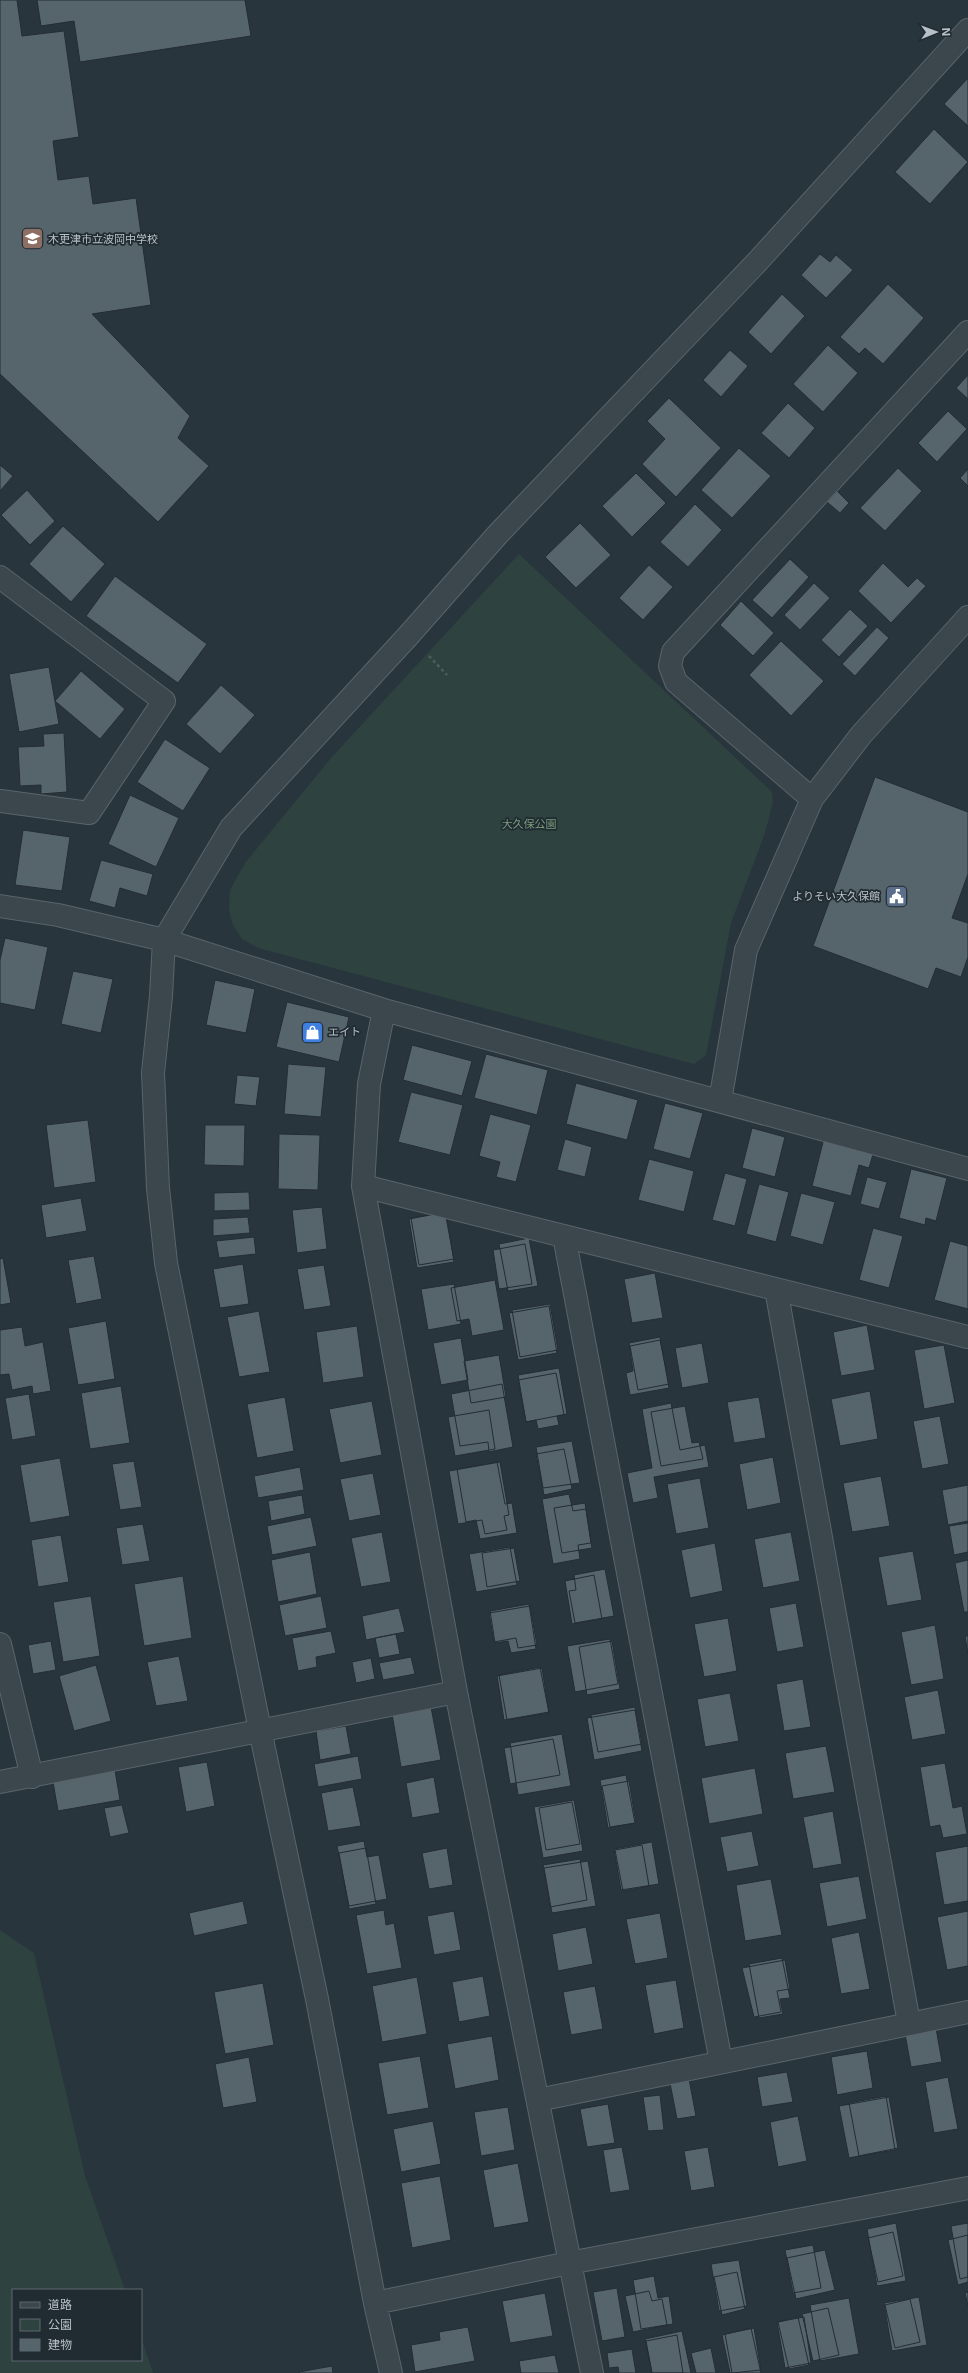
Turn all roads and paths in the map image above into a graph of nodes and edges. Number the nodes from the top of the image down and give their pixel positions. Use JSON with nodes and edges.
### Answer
{"nodes":[{"id":1,"x":968,"y":30,"type":"edge"},
{"id":2,"x":968,"y":332,"type":"edge"},
{"id":3,"x":0,"y":577,"type":"edge"},
{"id":4,"x":968,"y":617,"type":"edge"},
{"id":5,"x":812,"y":799,"type":"junction"},
{"id":6,"x":0,"y":801,"type":"edge"},
{"id":7,"x":0,"y":906,"type":"edge"},
{"id":8,"x":164,"y":940,"type":"junction"},
{"id":9,"x":384,"y":1010,"type":"junction"},
{"id":10,"x":720,"y":1101,"type":"junction"},
{"id":11,"x":968,"y":1169,"type":"edge"},
{"id":12,"x":363,"y":1186,"type":"junction"},
{"id":13,"x":564,"y":1236,"type":"junction"},
{"id":14,"x":776,"y":1288,"type":"junction"},
{"id":15,"x":968,"y":1337,"type":"edge"},
{"id":16,"x":0,"y":1644,"type":"edge"},
{"id":17,"x":456,"y":1692,"type":"junction"},
{"id":18,"x":260,"y":1730,"type":"junction"},
{"id":19,"x":32,"y":1777,"type":"junction"},
{"id":20,"x":0,"y":1782,"type":"edge"},
{"id":21,"x":968,"y":2012,"type":"edge"},
{"id":22,"x":910,"y":2023,"type":"junction"},
{"id":23,"x":721,"y":2062,"type":"junction"},
{"id":24,"x":538,"y":2100,"type":"junction"},
{"id":25,"x":968,"y":2188,"type":"edge"},
{"id":26,"x":569,"y":2263,"type":"junction"},
{"id":27,"x":375,"y":2303,"type":"junction"},
{"id":28,"x":391,"y":2373,"type":"edge"},
{"id":29,"x":592,"y":2373,"type":"edge"}],
"edges":[{"from":1,"to":8,"type":"street"},
{"from":2,"to":5,"type":"street"},
{"from":3,"to":6,"type":"street"},
{"from":4,"to":5,"type":"street"},
{"from":5,"to":10,"type":"street"},
{"from":7,"to":8,"type":"street"},
{"from":8,"to":9,"type":"street"},
{"from":8,"to":18,"type":"street"},
{"from":9,"to":10,"type":"street"},
{"from":9,"to":12,"type":"street"},
{"from":10,"to":11,"type":"street"},
{"from":12,"to":13,"type":"street"},
{"from":12,"to":17,"type":"street"},
{"from":13,"to":14,"type":"street"},
{"from":13,"to":23,"type":"street"},
{"from":14,"to":15,"type":"street"},
{"from":14,"to":22,"type":"street"},
{"from":16,"to":19,"type":"street"},
{"from":17,"to":18,"type":"street"},
{"from":17,"to":24,"type":"street"},
{"from":18,"to":19,"type":"street"},
{"from":18,"to":27,"type":"street"},
{"from":19,"to":20,"type":"street"},
{"from":21,"to":22,"type":"street"},
{"from":22,"to":23,"type":"street"},
{"from":23,"to":24,"type":"street"},
{"from":24,"to":26,"type":"street"},
{"from":25,"to":26,"type":"street"},
{"from":26,"to":27,"type":"street"},
{"from":26,"to":29,"type":"street"},
{"from":27,"to":28,"type":"street"}]}
